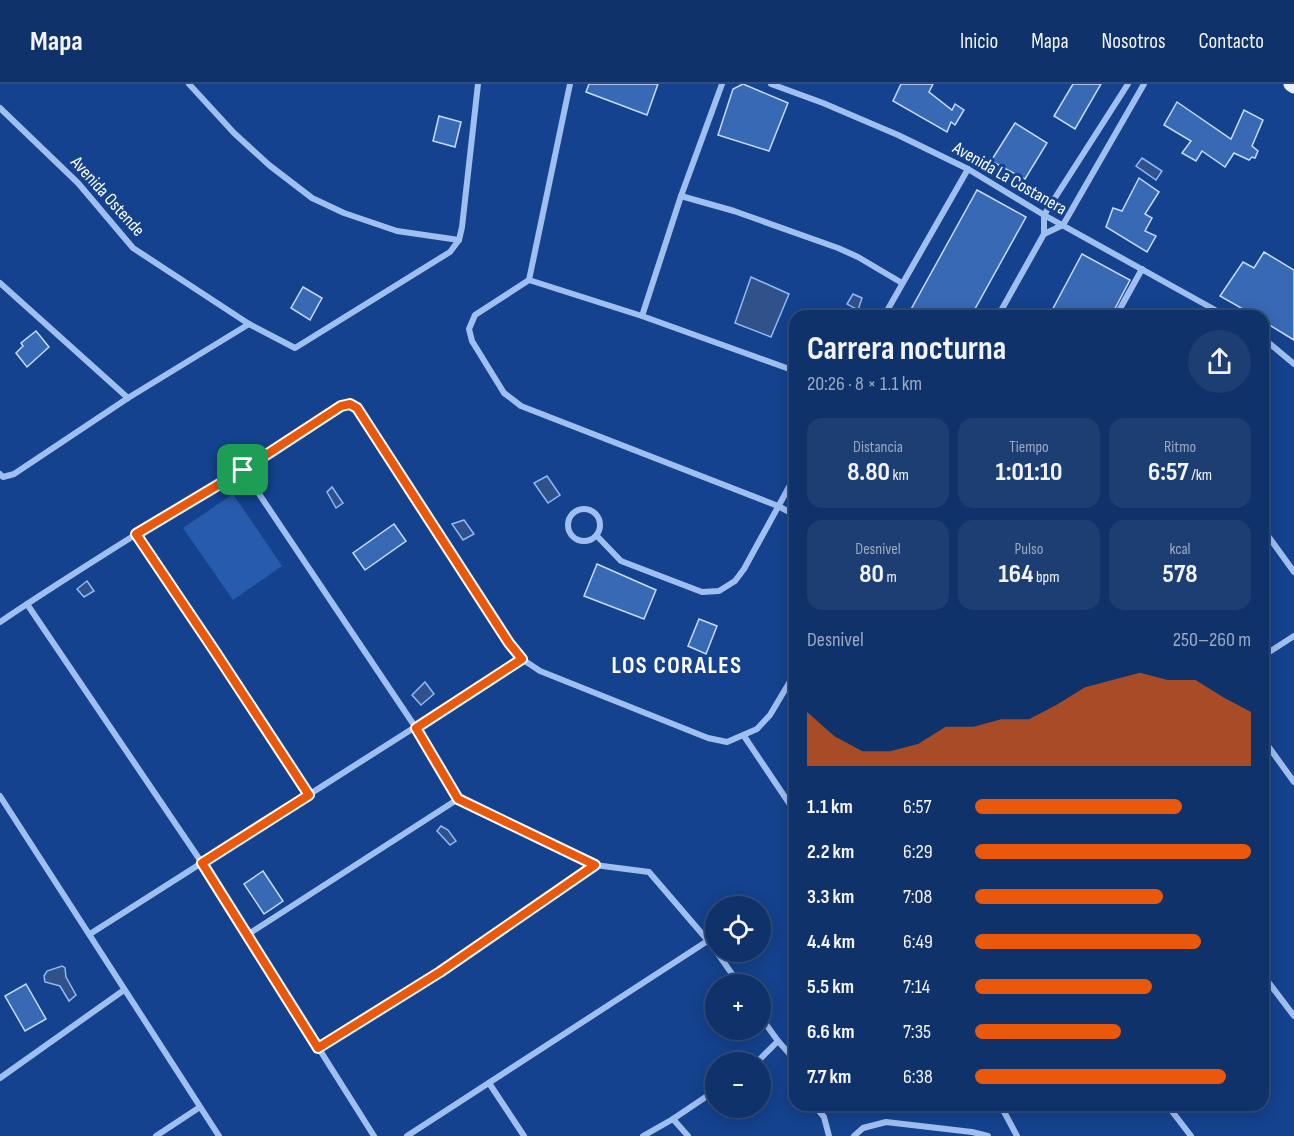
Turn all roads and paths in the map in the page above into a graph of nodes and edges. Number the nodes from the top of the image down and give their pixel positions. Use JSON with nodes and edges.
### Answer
{"nodes":[{"id":1,"x":189,"y":84,"type":"edge"},
{"id":2,"x":478,"y":84,"type":"edge"},
{"id":3,"x":570,"y":84,"type":"edge"},
{"id":4,"x":722,"y":84,"type":"edge"},
{"id":5,"x":771,"y":84,"type":"edge"},
{"id":6,"x":1128,"y":84,"type":"edge"},
{"id":7,"x":1144,"y":84,"type":"edge"},
{"id":8,"x":0,"y":108,"type":"edge"},
{"id":9,"x":968,"y":169,"type":"junction"},
{"id":10,"x":681,"y":196,"type":"junction"},
{"id":11,"x":1044,"y":215,"type":"junction"},
{"id":12,"x":1063,"y":225,"type":"junction"},
{"id":13,"x":1044,"y":234,"type":"junction"},
{"id":14,"x":459,"y":240,"type":"junction"},
{"id":15,"x":1142,"y":269,"type":"junction"},
{"id":16,"x":529,"y":280,"type":"junction"},
{"id":17,"x":902,"y":283,"type":"junction"},
{"id":18,"x":0,"y":284,"type":"edge"},
{"id":19,"x":887,"y":310,"type":"edge"},
{"id":20,"x":1001,"y":310,"type":"edge"},
{"id":21,"x":1119,"y":310,"type":"edge"},
{"id":22,"x":1215,"y":310,"type":"edge"},
{"id":23,"x":642,"y":316,"type":"junction"},
{"id":24,"x":249,"y":324,"type":"junction"},
{"id":25,"x":1269,"y":343,"type":"edge"},
{"id":26,"x":1294,"y":364,"type":"edge"},
{"id":27,"x":789,"y":369,"type":"edge"},
{"id":28,"x":128,"y":398,"type":"junction"},
{"id":29,"x":243,"y":470,"type":"junction"},
{"id":30,"x":0,"y":474,"type":"edge"},
{"id":31,"x":789,"y":487,"type":"edge"},
{"id":32,"x":778,"y":506,"type":"junction"},
{"id":33,"x":789,"y":512,"type":"edge"},
{"id":34,"x":136,"y":534,"type":"junction"},
{"id":35,"x":597,"y":536,"type":"junction"},
{"id":36,"x":1269,"y":538,"type":"edge"},
{"id":37,"x":1294,"y":573,"type":"edge"},
{"id":38,"x":27,"y":604,"type":"junction"},
{"id":39,"x":0,"y":622,"type":"edge"},
{"id":40,"x":1294,"y":636,"type":"edge"},
{"id":41,"x":1269,"y":652,"type":"edge"},
{"id":42,"x":522,"y":659,"type":"junction"},
{"id":43,"x":789,"y":683,"type":"edge"},
{"id":44,"x":416,"y":728,"type":"junction"},
{"id":45,"x":744,"y":736,"type":"junction"},
{"id":46,"x":1269,"y":747,"type":"edge"},
{"id":47,"x":1294,"y":782,"type":"edge"},
{"id":48,"x":309,"y":795,"type":"junction"},
{"id":49,"x":0,"y":796,"type":"edge"},
{"id":50,"x":458,"y":799,"type":"junction"},
{"id":51,"x":789,"y":803,"type":"edge"},
{"id":52,"x":202,"y":863,"type":"junction"},
{"id":53,"x":595,"y":865,"type":"junction"},
{"id":54,"x":90,"y":934,"type":"junction"},
{"id":55,"x":247,"y":935,"type":"junction"},
{"id":56,"x":705,"y":935,"type":"edge"},
{"id":57,"x":705,"y":943,"type":"edge"},
{"id":58,"x":1269,"y":983,"type":"edge"},
{"id":59,"x":124,"y":990,"type":"junction"},
{"id":60,"x":1294,"y":1016,"type":"edge"},
{"id":61,"x":771,"y":1031,"type":"edge"},
{"id":62,"x":778,"y":1041,"type":"junction"},
{"id":63,"x":318,"y":1048,"type":"junction"},
{"id":64,"x":767,"y":1052,"type":"edge"},
{"id":65,"x":789,"y":1053,"type":"edge"},
{"id":66,"x":0,"y":1078,"type":"edge"},
{"id":67,"x":489,"y":1083,"type":"junction"},
{"id":68,"x":705,"y":1097,"type":"edge"},
{"id":69,"x":201,"y":1107,"type":"junction"},
{"id":70,"x":819,"y":1111,"type":"edge"},
{"id":71,"x":1004,"y":1111,"type":"edge"},
{"id":72,"x":1172,"y":1111,"type":"edge"},
{"id":73,"x":673,"y":1119,"type":"junction"},
{"id":74,"x":156,"y":1136,"type":"edge"},
{"id":75,"x":219,"y":1136,"type":"edge"},
{"id":76,"x":374,"y":1136,"type":"edge"},
{"id":77,"x":407,"y":1136,"type":"edge"},
{"id":78,"x":524,"y":1136,"type":"edge"},
{"id":79,"x":643,"y":1136,"type":"edge"},
{"id":80,"x":688,"y":1136,"type":"edge"},
{"id":81,"x":829,"y":1136,"type":"edge"},
{"id":82,"x":854,"y":1136,"type":"edge"},
{"id":83,"x":988,"y":1136,"type":"edge"},
{"id":84,"x":1017,"y":1136,"type":"edge"},
{"id":85,"x":1191,"y":1136,"type":"edge"}],
"edges":[{"from":1,"to":14,"type":"street"},
{"from":2,"to":14,"type":"street"},
{"from":3,"to":16,"type":"street"},
{"from":4,"to":10,"type":"street"},
{"from":5,"to":9,"type":"street","name":"Avenida La Costanera"},
{"from":6,"to":11,"type":"street"},
{"from":7,"to":12,"type":"street"},
{"from":8,"to":24,"type":"street","name":"Avenida Ostende"},
{"from":9,"to":11,"type":"street","name":"Avenida La Costanera"},
{"from":9,"to":17,"type":"street"},
{"from":10,"to":17,"type":"street"},
{"from":10,"to":23,"type":"street"},
{"from":11,"to":12,"type":"street","name":"Avenida La Costanera"},
{"from":11,"to":13,"type":"street"},
{"from":12,"to":13,"type":"street"},
{"from":12,"to":15,"type":"street","name":"Avenida La Costanera"},
{"from":13,"to":20,"type":"street"},
{"from":14,"to":24,"type":"street","name":"Avenida Ostende"},
{"from":15,"to":21,"type":"street"},
{"from":15,"to":22,"type":"street","name":"Avenida La Costanera"},
{"from":16,"to":23,"type":"street"},
{"from":16,"to":32,"type":"street"},
{"from":17,"to":19,"type":"street"},
{"from":18,"to":28,"type":"street"},
{"from":23,"to":27,"type":"street"},
{"from":24,"to":28,"type":"street"},
{"from":25,"to":26,"type":"street"},
{"from":28,"to":30,"type":"street"},
{"from":29,"to":34,"type":"street"},
{"from":29,"to":42,"type":"street"},
{"from":29,"to":44,"type":"street"},
{"from":31,"to":32,"type":"street"},
{"from":32,"to":33,"type":"street"},
{"from":32,"to":35,"type":"street"},
{"from":34,"to":38,"type":"street"},
{"from":34,"to":48,"type":"street"},
{"from":35,"to":35,"type":"street"},
{"from":36,"to":37,"type":"street"},
{"from":38,"to":39,"type":"street"},
{"from":38,"to":52,"type":"street"},
{"from":40,"to":41,"type":"street"},
{"from":42,"to":44,"type":"street"},
{"from":42,"to":45,"type":"street"},
{"from":43,"to":45,"type":"street"},
{"from":44,"to":48,"type":"street"},
{"from":44,"to":50,"type":"street"},
{"from":45,"to":51,"type":"street"},
{"from":46,"to":47,"type":"street"},
{"from":48,"to":52,"type":"street"},
{"from":49,"to":54,"type":"street"},
{"from":50,"to":53,"type":"street"},
{"from":50,"to":55,"type":"street"},
{"from":52,"to":54,"type":"street"},
{"from":52,"to":55,"type":"street"},
{"from":53,"to":56,"type":"street"},
{"from":53,"to":63,"type":"street"},
{"from":54,"to":59,"type":"street"},
{"from":55,"to":63,"type":"street"},
{"from":57,"to":67,"type":"street"},
{"from":58,"to":60,"type":"street"},
{"from":59,"to":66,"type":"street"},
{"from":59,"to":69,"type":"street"},
{"from":61,"to":62,"type":"street"},
{"from":62,"to":64,"type":"street"},
{"from":62,"to":65,"type":"street"},
{"from":63,"to":76,"type":"street"},
{"from":67,"to":77,"type":"street"},
{"from":67,"to":78,"type":"street"},
{"from":68,"to":73,"type":"street"},
{"from":69,"to":74,"type":"street"},
{"from":69,"to":75,"type":"street"},
{"from":70,"to":81,"type":"street"},
{"from":71,"to":84,"type":"street"},
{"from":72,"to":85,"type":"street"},
{"from":73,"to":79,"type":"street"},
{"from":73,"to":80,"type":"street"},
{"from":82,"to":83,"type":"street"}]}
